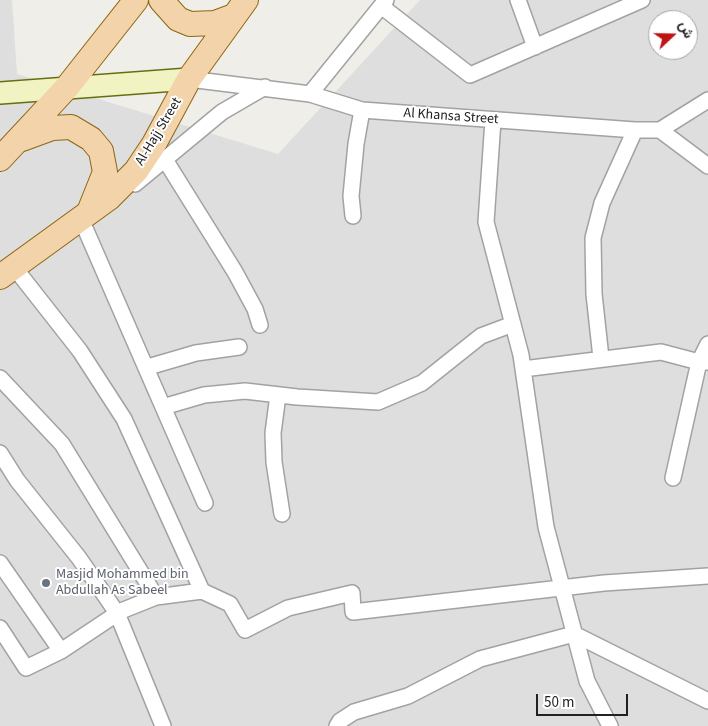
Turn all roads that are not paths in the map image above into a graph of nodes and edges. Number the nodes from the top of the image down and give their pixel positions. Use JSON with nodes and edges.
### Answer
{"nodes":[{"id":1,"x":136,"y":0,"type":"edge"},
{"id":2,"x":161,"y":0,"type":"edge"},
{"id":3,"x":518,"y":0,"type":"edge"},
{"id":4,"x":642,"y":0,"type":"edge"},
{"id":5,"x":383,"y":3,"type":"edge"},
{"id":6,"x":240,"y":8,"type":"edge"},
{"id":7,"x":535,"y":47,"type":"junction"},
{"id":8,"x":189,"y":79,"type":"junction"},
{"id":9,"x":68,"y":86,"type":"junction"},
{"id":10,"x":265,"y":87,"type":"junction"},
{"id":11,"x":0,"y":93,"type":"edge"},
{"id":12,"x":310,"y":94,"type":"junction"},
{"id":13,"x":708,"y":100,"type":"edge"},
{"id":14,"x":362,"y":110,"type":"junction"},
{"id":15,"x":493,"y":120,"type":"junction"},
{"id":16,"x":635,"y":130,"type":"junction"},
{"id":17,"x":660,"y":130,"type":"junction"},
{"id":18,"x":17,"y":142,"type":"junction"},
{"id":19,"x":164,"y":158,"type":"junction"},
{"id":20,"x":0,"y":159,"type":"edge"},
{"id":21,"x":708,"y":166,"type":"edge"},
{"id":22,"x":109,"y":198,"type":"junction"},
{"id":23,"x":85,"y":216,"type":"junction"},
{"id":24,"x":353,"y":216,"type":"dead end"},
{"id":25,"x":7,"y":272,"type":"edge"},
{"id":26,"x":260,"y":324,"type":"dead end"},
{"id":27,"x":513,"y":324,"type":"junction"},
{"id":28,"x":708,"y":344,"type":"edge"},
{"id":29,"x":239,"y":347,"type":"dead end"},
{"id":30,"x":601,"y":358,"type":"junction"},
{"id":31,"x":704,"y":362,"type":"edge"},
{"id":32,"x":148,"y":367,"type":"junction"},
{"id":33,"x":523,"y":369,"type":"junction"},
{"id":34,"x":0,"y":378,"type":"edge"},
{"id":35,"x":278,"y":395,"type":"junction"},
{"id":36,"x":163,"y":406,"type":"junction"},
{"id":37,"x":0,"y":453,"type":"edge"},
{"id":38,"x":673,"y":478,"type":"dead end"},
{"id":39,"x":204,"y":503,"type":"dead end"},
{"id":40,"x":282,"y":514,"type":"dead end"},
{"id":41,"x":0,"y":562,"type":"edge"},
{"id":42,"x":708,"y":576,"type":"edge"},
{"id":43,"x":562,"y":588,"type":"junction"},
{"id":44,"x":202,"y":591,"type":"junction"},
{"id":45,"x":156,"y":597,"type":"junction"},
{"id":46,"x":117,"y":613,"type":"junction"},
{"id":47,"x":0,"y":628,"type":"edge"},
{"id":48,"x":574,"y":634,"type":"junction"},
{"id":49,"x":61,"y":651,"type":"junction"},
{"id":50,"x":708,"y":701,"type":"edge"},
{"id":51,"x":612,"y":724,"type":"edge"},
{"id":52,"x":163,"y":726,"type":"edge"},
{"id":53,"x":337,"y":726,"type":"edge"}],
"edges":[{"from":1,"to":9,"type":"main road"},
{"from":2,"to":6,"type":"main road"},
{"from":3,"to":7,"type":"street"},
{"from":4,"to":7,"type":"street"},
{"from":5,"to":7,"type":"street"},
{"from":5,"to":12,"type":"street"},
{"from":6,"to":8,"type":"main road","name":"Al-Hajj Street"},
{"from":8,"to":9,"type":"street"},
{"from":8,"to":10,"type":"street","name":"Al Khansa Street"},
{"from":8,"to":22,"type":"main road","name":"Al-Hajj Street"},
{"from":9,"to":11,"type":"street"},
{"from":9,"to":18,"type":"main road"},
{"from":10,"to":12,"type":"street","name":"Al Khansa Street"},
{"from":10,"to":19,"type":"street"},
{"from":12,"to":14,"type":"street","name":"Al Khansa Street"},
{"from":13,"to":17,"type":"street"},
{"from":14,"to":15,"type":"street","name":"Al Khansa Street"},
{"from":14,"to":24,"type":"street"},
{"from":15,"to":16,"type":"street","name":"Al Khansa Street"},
{"from":15,"to":27,"type":"street"},
{"from":16,"to":17,"type":"street","name":"Al Khansa Street"},
{"from":16,"to":30,"type":"street"},
{"from":17,"to":21,"type":"street"},
{"from":18,"to":20,"type":"main road"},
{"from":18,"to":23,"type":"main road"},
{"from":19,"to":22,"type":"street"},
{"from":19,"to":26,"type":"street"},
{"from":22,"to":23,"type":"main road","name":"Al-Hajj Street"},
{"from":23,"to":25,"type":"main road","name":"Al-Hajj Street"},
{"from":23,"to":32,"type":"street"},
{"from":25,"to":44,"type":"street"},
{"from":27,"to":33,"type":"street"},
{"from":27,"to":35,"type":"street"},
{"from":28,"to":31,"type":"street"},
{"from":29,"to":32,"type":"street"},
{"from":30,"to":31,"type":"street"},
{"from":30,"to":33,"type":"street"},
{"from":31,"to":38,"type":"street"},
{"from":32,"to":36,"type":"street"},
{"from":33,"to":43,"type":"street"},
{"from":34,"to":45,"type":"street"},
{"from":35,"to":36,"type":"street"},
{"from":35,"to":40,"type":"street"},
{"from":36,"to":39,"type":"street"},
{"from":37,"to":46,"type":"street"},
{"from":41,"to":49,"type":"street"},
{"from":42,"to":43,"type":"street"},
{"from":43,"to":44,"type":"street"},
{"from":43,"to":48,"type":"street"},
{"from":44,"to":45,"type":"street"},
{"from":45,"to":46,"type":"street"},
{"from":46,"to":49,"type":"street"},
{"from":46,"to":52,"type":"street"},
{"from":47,"to":49,"type":"street"},
{"from":48,"to":50,"type":"street"},
{"from":48,"to":51,"type":"street"},
{"from":48,"to":53,"type":"street"}]}
